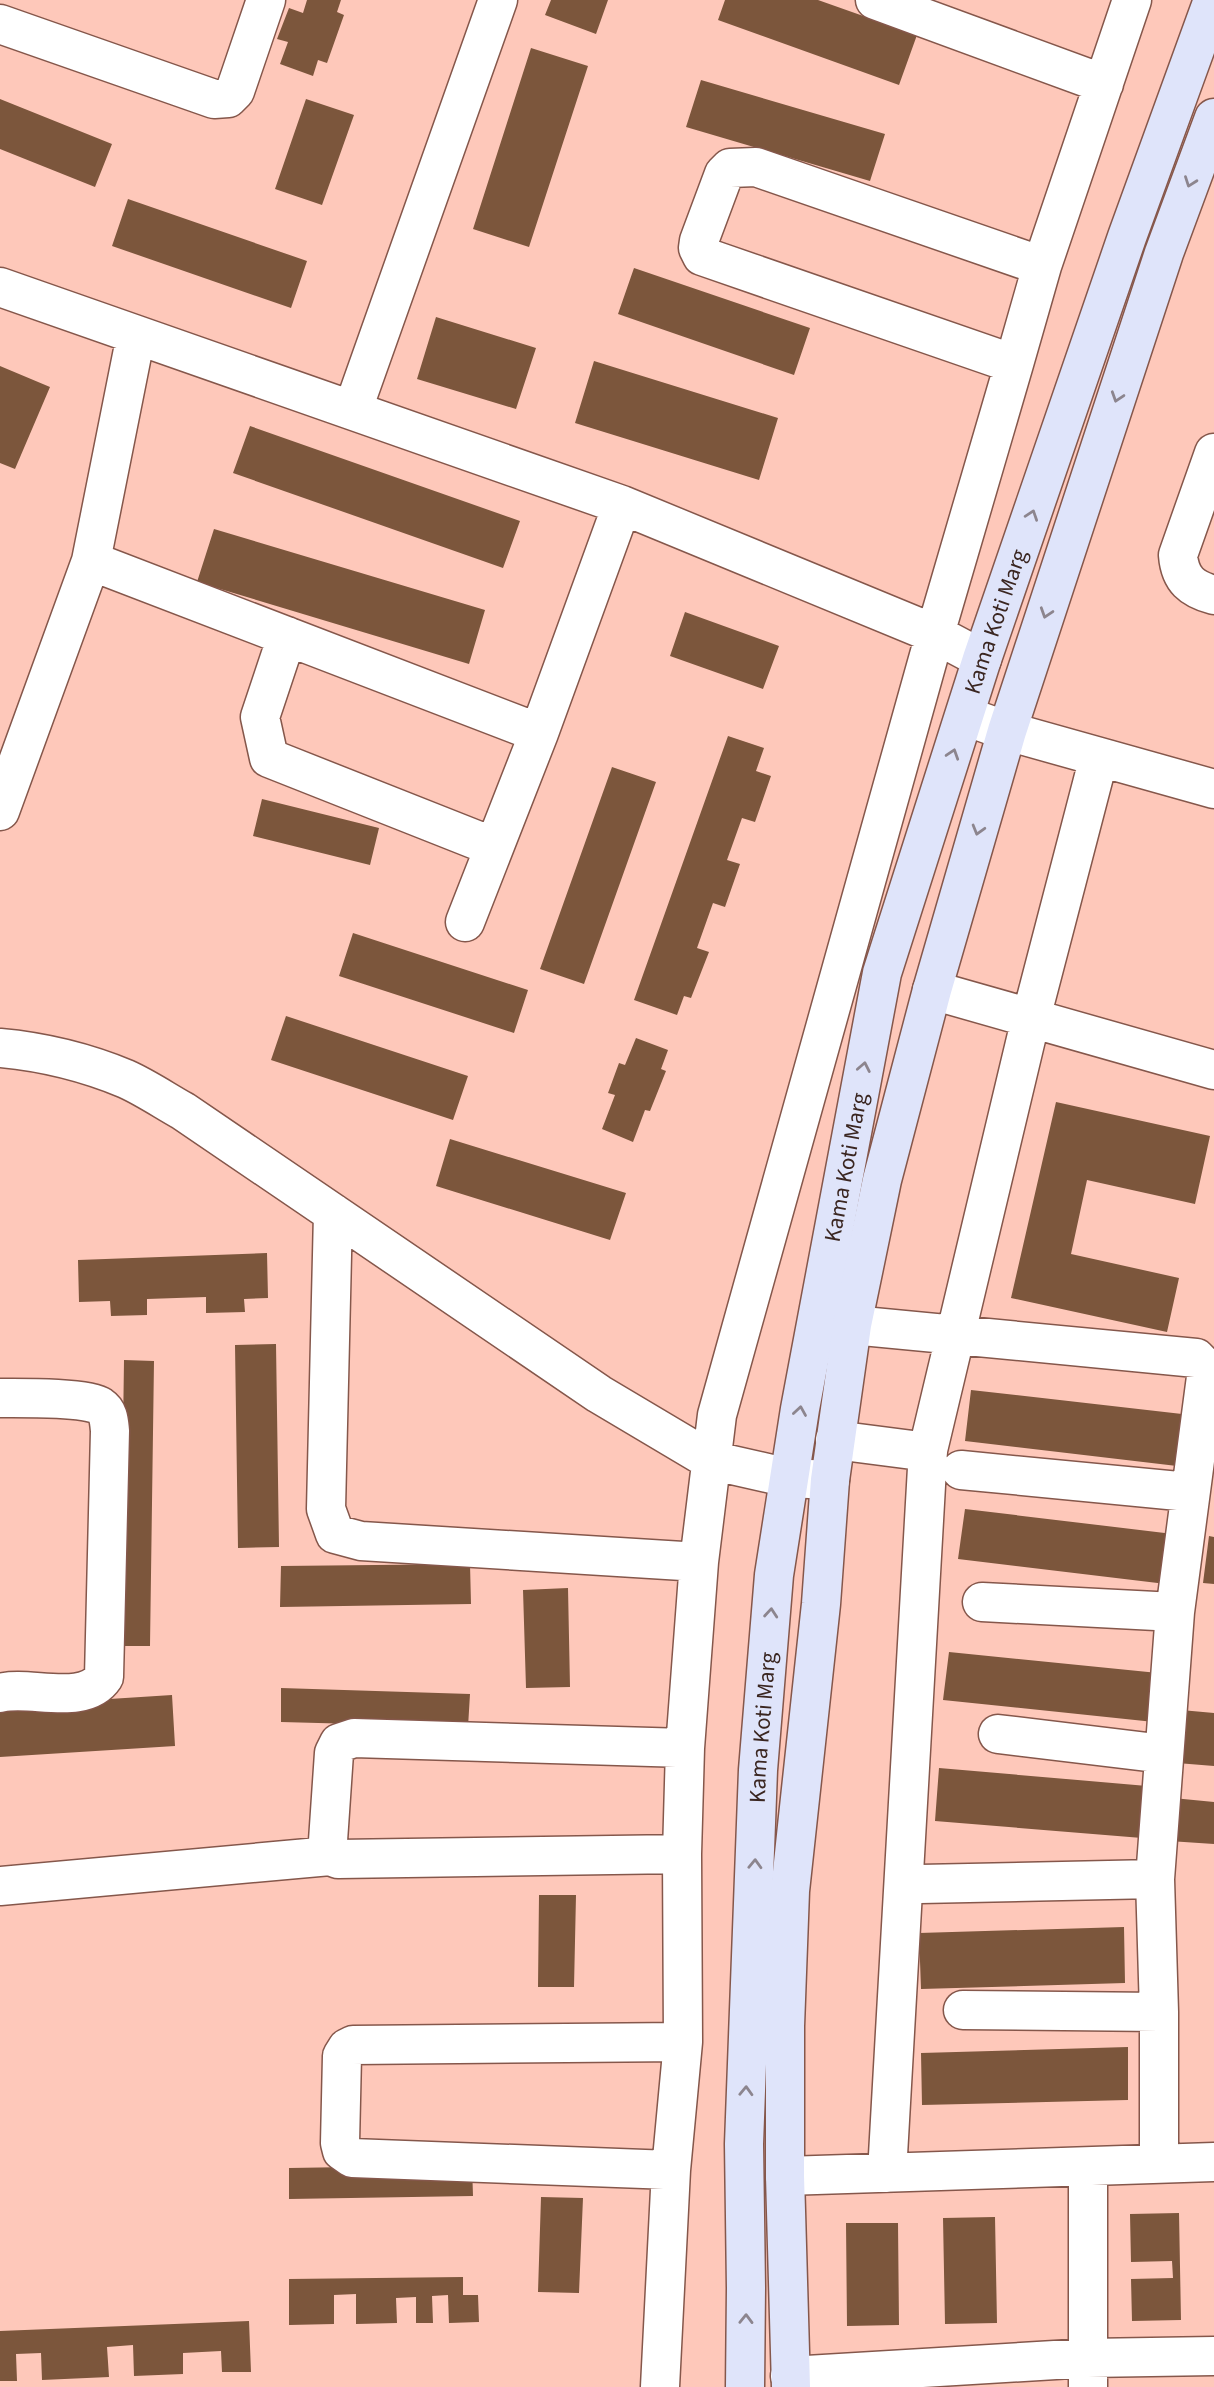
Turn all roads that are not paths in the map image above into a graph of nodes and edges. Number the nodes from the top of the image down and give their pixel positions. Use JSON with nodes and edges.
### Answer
{"nodes":[{"id":1,"x":266,"y":0,"type":"edge"},
{"id":2,"x":498,"y":0,"type":"edge"},
{"id":3,"x":875,"y":0,"type":"edge"},
{"id":4,"x":1132,"y":0,"type":"edge"},
{"id":5,"x":1213,"y":0,"type":"edge"},
{"id":6,"x":0,"y":24,"type":"edge"},
{"id":7,"x":1104,"y":84,"type":"junction"},
{"id":8,"x":1214,"y":118,"type":"edge"},
{"id":9,"x":1042,"y":266,"type":"junction"},
{"id":10,"x":0,"y":287,"type":"edge"},
{"id":11,"x":135,"y":335,"type":"junction"},
{"id":12,"x":1014,"y":364,"type":"junction"},
{"id":13,"x":354,"y":409,"type":"junction"},
{"id":14,"x":1214,"y":453,"type":"edge"},
{"id":15,"x":622,"y":505,"type":"junction"},
{"id":16,"x":90,"y":561,"type":"junction"},
{"id":17,"x":1214,"y":595,"type":"edge"},
{"id":18,"x":935,"y":634,"type":"junction"},
{"id":19,"x":287,"y":636,"type":"junction"},
{"id":20,"x":982,"y":659,"type":"junction"},
{"id":21,"x":965,"y":716,"type":"junction"},
{"id":22,"x":1007,"y":731,"type":"junction"},
{"id":23,"x":539,"y":733,"type":"junction"},
{"id":24,"x":1099,"y":757,"type":"junction"},
{"id":25,"x":1214,"y":789,"type":"edge"},
{"id":26,"x":0,"y":811,"type":"edge"},
{"id":27,"x":494,"y":848,"type":"junction"},
{"id":28,"x":465,"y":922,"type":"dead end"},
{"id":29,"x":932,"y":989,"type":"junction"},
{"id":30,"x":1031,"y":1018,"type":"junction"},
{"id":31,"x":0,"y":1048,"type":"edge"},
{"id":32,"x":1214,"y":1070,"type":"edge"},
{"id":33,"x":333,"y":1213,"type":"junction"},
{"id":34,"x":852,"y":1325,"type":"junction"},
{"id":35,"x":954,"y":1335,"type":"junction"},
{"id":36,"x":0,"y":1398,"type":"edge"},
{"id":37,"x":835,"y":1440,"type":"junction"},
{"id":38,"x":928,"y":1452,"type":"junction"},
{"id":39,"x":710,"y":1460,"type":"junction"},
{"id":40,"x":961,"y":1470,"type":"dead end"},
{"id":41,"x":789,"y":1478,"type":"junction"},
{"id":42,"x":830,"y":1480,"type":"junction"},
{"id":43,"x":1189,"y":1492,"type":"junction"},
{"id":44,"x":699,"y":1562,"type":"junction"},
{"id":45,"x":982,"y":1602,"type":"dead end"},
{"id":46,"x":1175,"y":1612,"type":"junction"},
{"id":47,"x":0,"y":1693,"type":"edge"},
{"id":48,"x":998,"y":1734,"type":"dead end"},
{"id":49,"x":685,"y":1748,"type":"junction"},
{"id":50,"x":1164,"y":1754,"type":"junction"},
{"id":51,"x":682,"y":1854,"type":"junction"},
{"id":52,"x":330,"y":1856,"type":"junction"},
{"id":53,"x":1155,"y":1879,"type":"junction"},
{"id":54,"x":920,"y":1884,"type":"dead end"},
{"id":55,"x":0,"y":1886,"type":"edge"},
{"id":56,"x":963,"y":2010,"type":"dead end"},
{"id":57,"x":1159,"y":2012,"type":"junction"},
{"id":58,"x":683,"y":2042,"type":"junction"},
{"id":59,"x":1214,"y":2162,"type":"edge"},
{"id":60,"x":1159,"y":2163,"type":"junction"},
{"id":61,"x":1088,"y":2167,"type":"junction"},
{"id":62,"x":671,"y":2170,"type":"junction"},
{"id":63,"x":887,"y":2173,"type":"junction"},
{"id":64,"x":785,"y":2176,"type":"junction"},
{"id":65,"x":1214,"y":2356,"type":"edge"},
{"id":66,"x":1088,"y":2372,"type":"edge"},
{"id":67,"x":791,"y":2381,"type":"edge"},
{"id":68,"x":660,"y":2387,"type":"edge"},
{"id":69,"x":745,"y":2387,"type":"edge"}],
"edges":[{"from":1,"to":6,"type":"street"},
{"from":2,"to":13,"type":"street"},
{"from":3,"to":7,"type":"street"},
{"from":4,"to":7,"type":"street"},
{"from":20,"to":5,"type":"street","name":"Kama Koti Marg","one_way":true},
{"from":7,"to":9,"type":"street"},
{"from":8,"to":22,"type":"street","name":"Kama Koti Marg","one_way":true},
{"from":9,"to":12,"type":"street"},
{"from":9,"to":12,"type":"street"},
{"from":10,"to":11,"type":"street"},
{"from":11,"to":13,"type":"street"},
{"from":11,"to":16,"type":"street"},
{"from":12,"to":18,"type":"street"},
{"from":13,"to":15,"type":"street"},
{"from":14,"to":17,"type":"street"},
{"from":15,"to":18,"type":"street"},
{"from":15,"to":23,"type":"street"},
{"from":16,"to":19,"type":"street"},
{"from":16,"to":26,"type":"street"},
{"from":18,"to":20,"type":"street"},
{"from":18,"to":39,"type":"street"},
{"from":19,"to":23,"type":"street"},
{"from":19,"to":27,"type":"street"},
{"from":20,"to":21,"type":"street","name":"Kama Koti Marg"},
{"from":21,"to":22,"type":"street"},
{"from":41,"to":21,"type":"street","name":"Kama Koti Marg","one_way":true},
{"from":22,"to":24,"type":"street"},
{"from":22,"to":29,"type":"street","name":"Kama Koti Marg","one_way":true},
{"from":23,"to":27,"type":"street"},
{"from":24,"to":25,"type":"street"},
{"from":24,"to":30,"type":"street"},
{"from":27,"to":28,"type":"street"},
{"from":29,"to":30,"type":"street"},
{"from":29,"to":34,"type":"street","name":"Kama Koti Marg"},
{"from":30,"to":32,"type":"street"},
{"from":30,"to":35,"type":"street"},
{"from":31,"to":33,"type":"street"},
{"from":33,"to":39,"type":"street"},
{"from":33,"to":44,"type":"street"},
{"from":34,"to":35,"type":"street"},
{"from":34,"to":37,"type":"street","name":"Kama Koti Marg"},
{"from":35,"to":38,"type":"street"},
{"from":35,"to":43,"type":"street"},
{"from":36,"to":47,"type":"street"},
{"from":37,"to":38,"type":"street"},
{"from":37,"to":42,"type":"street","name":"Kama Koti Marg"},
{"from":38,"to":63,"type":"street"},
{"from":39,"to":41,"type":"street"},
{"from":39,"to":44,"type":"street"},
{"from":40,"to":43,"type":"street"},
{"from":41,"to":42,"type":"street"},
{"from":69,"to":41,"type":"street","name":"Kama Koti Marg","one_way":true},
{"from":42,"to":64,"type":"street","name":"Kama Koti Marg"},
{"from":43,"to":46,"type":"street"},
{"from":44,"to":49,"type":"street"},
{"from":45,"to":46,"type":"street"},
{"from":46,"to":50,"type":"street"},
{"from":48,"to":50,"type":"street"},
{"from":49,"to":51,"type":"street"},
{"from":49,"to":52,"type":"street"},
{"from":50,"to":53,"type":"street"},
{"from":51,"to":52,"type":"street"},
{"from":51,"to":58,"type":"street"},
{"from":52,"to":55,"type":"street"},
{"from":53,"to":54,"type":"street"},
{"from":53,"to":57,"type":"street"},
{"from":56,"to":57,"type":"street"},
{"from":57,"to":60,"type":"street"},
{"from":58,"to":62,"type":"street"},
{"from":58,"to":62,"type":"street"},
{"from":59,"to":60,"type":"street"},
{"from":60,"to":61,"type":"street"},
{"from":61,"to":63,"type":"street"},
{"from":61,"to":66,"type":"street"},
{"from":62,"to":68,"type":"street"},
{"from":63,"to":64,"type":"street"},
{"from":64,"to":67,"type":"street","name":"Kama Koti Marg"},
{"from":65,"to":66,"type":"street"},
{"from":66,"to":67,"type":"street"}]}
